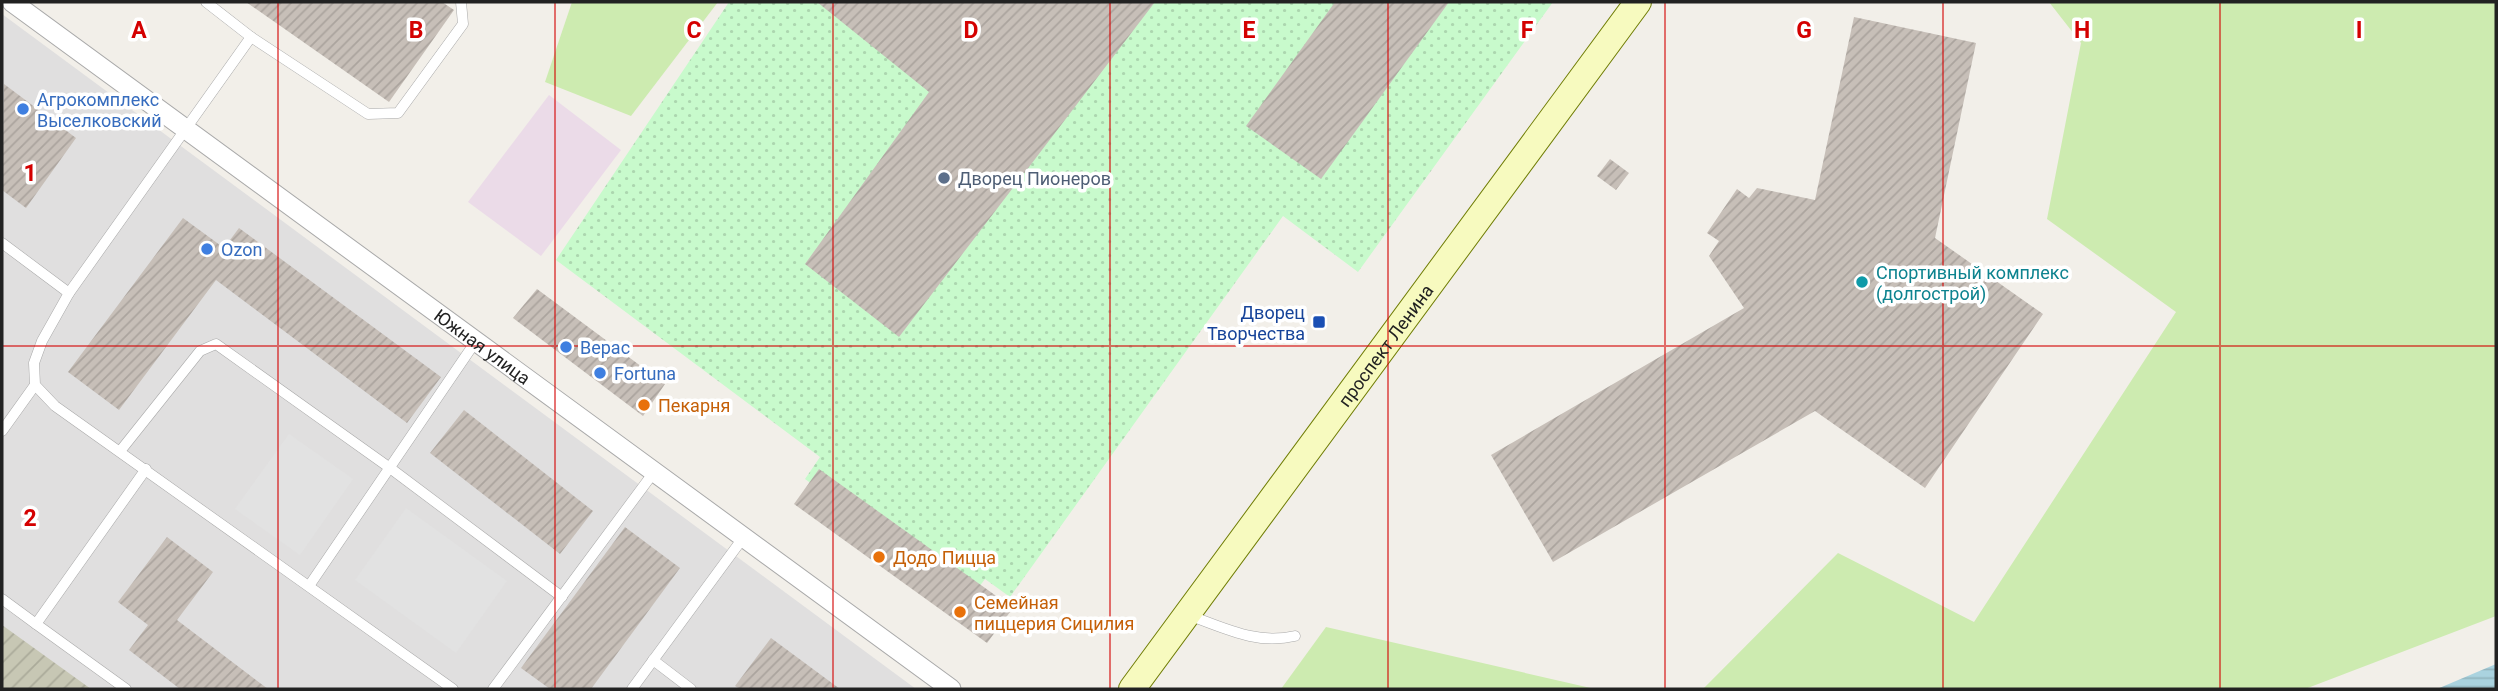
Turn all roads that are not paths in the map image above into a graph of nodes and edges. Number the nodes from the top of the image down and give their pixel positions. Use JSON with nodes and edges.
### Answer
{"nodes":[{"id":1,"x":12,"y":2,"type":"edge"},
{"id":2,"x":206,"y":2,"type":"edge"},
{"id":3,"x":461,"y":2,"type":"edge"},
{"id":4,"x":1638,"y":2,"type":"edge"},
{"id":5,"x":251,"y":37,"type":"junction"},
{"id":6,"x":186,"y":132,"type":"junction"},
{"id":7,"x":2,"y":243,"type":"edge"},
{"id":8,"x":69,"y":293,"type":"junction"},
{"id":9,"x":476,"y":341,"type":"junction"},
{"id":10,"x":35,"y":385,"type":"junction"},
{"id":11,"x":2,"y":431,"type":"edge"},
{"id":12,"x":121,"y":450,"type":"junction"},
{"id":13,"x":390,"y":468,"type":"junction"},
{"id":14,"x":146,"y":469,"type":"junction"},
{"id":15,"x":654,"y":472,"type":"junction"},
{"id":16,"x":743,"y":538,"type":"junction"},
{"id":17,"x":309,"y":586,"type":"junction"},
{"id":18,"x":562,"y":597,"type":"junction"},
{"id":19,"x":2,"y":599,"type":"edge"},
{"id":20,"x":1188,"y":615,"type":"junction"},
{"id":21,"x":36,"y":624,"type":"junction"},
{"id":22,"x":1295,"y":636,"type":"dead end"},
{"id":23,"x":653,"y":660,"type":"junction"},
{"id":24,"x":126,"y":689,"type":"edge"},
{"id":25,"x":453,"y":689,"type":"edge"},
{"id":26,"x":493,"y":689,"type":"edge"},
{"id":27,"x":632,"y":689,"type":"edge"},
{"id":28,"x":691,"y":689,"type":"edge"},
{"id":29,"x":951,"y":689,"type":"edge"},
{"id":30,"x":1132,"y":689,"type":"edge"}],
"edges":[{"from":1,"to":6,"type":"street","name":"Южная улица"},
{"from":2,"to":5,"type":"lane"},
{"from":3,"to":5,"type":"lane"},
{"from":4,"to":20,"type":"street","name":"проспект Ленина"},
{"from":5,"to":6,"type":"lane"},
{"from":6,"to":8,"type":"lane"},
{"from":6,"to":9,"type":"street","name":"Южная улица"},
{"from":7,"to":8,"type":"lane"},
{"from":8,"to":10,"type":"lane"},
{"from":9,"to":13,"type":"lane"},
{"from":9,"to":15,"type":"street","name":"Южная улица"},
{"from":10,"to":11,"type":"lane"},
{"from":10,"to":12,"type":"lane"},
{"from":12,"to":13,"type":"lane"},
{"from":12,"to":14,"type":"lane"},
{"from":13,"to":17,"type":"lane"},
{"from":13,"to":18,"type":"lane"},
{"from":14,"to":17,"type":"lane"},
{"from":14,"to":21,"type":"lane"},
{"from":15,"to":16,"type":"street","name":"Южная улица"},
{"from":15,"to":18,"type":"lane"},
{"from":16,"to":23,"type":"lane"},
{"from":16,"to":29,"type":"street","name":"Южная улица"},
{"from":17,"to":25,"type":"lane"},
{"from":18,"to":26,"type":"lane"},
{"from":19,"to":21,"type":"lane"},
{"from":20,"to":22,"type":"lane"},
{"from":20,"to":30,"type":"street","name":"проспект Ленина"},
{"from":21,"to":24,"type":"lane"},
{"from":23,"to":27,"type":"lane"},
{"from":23,"to":28,"type":"lane"}]}
